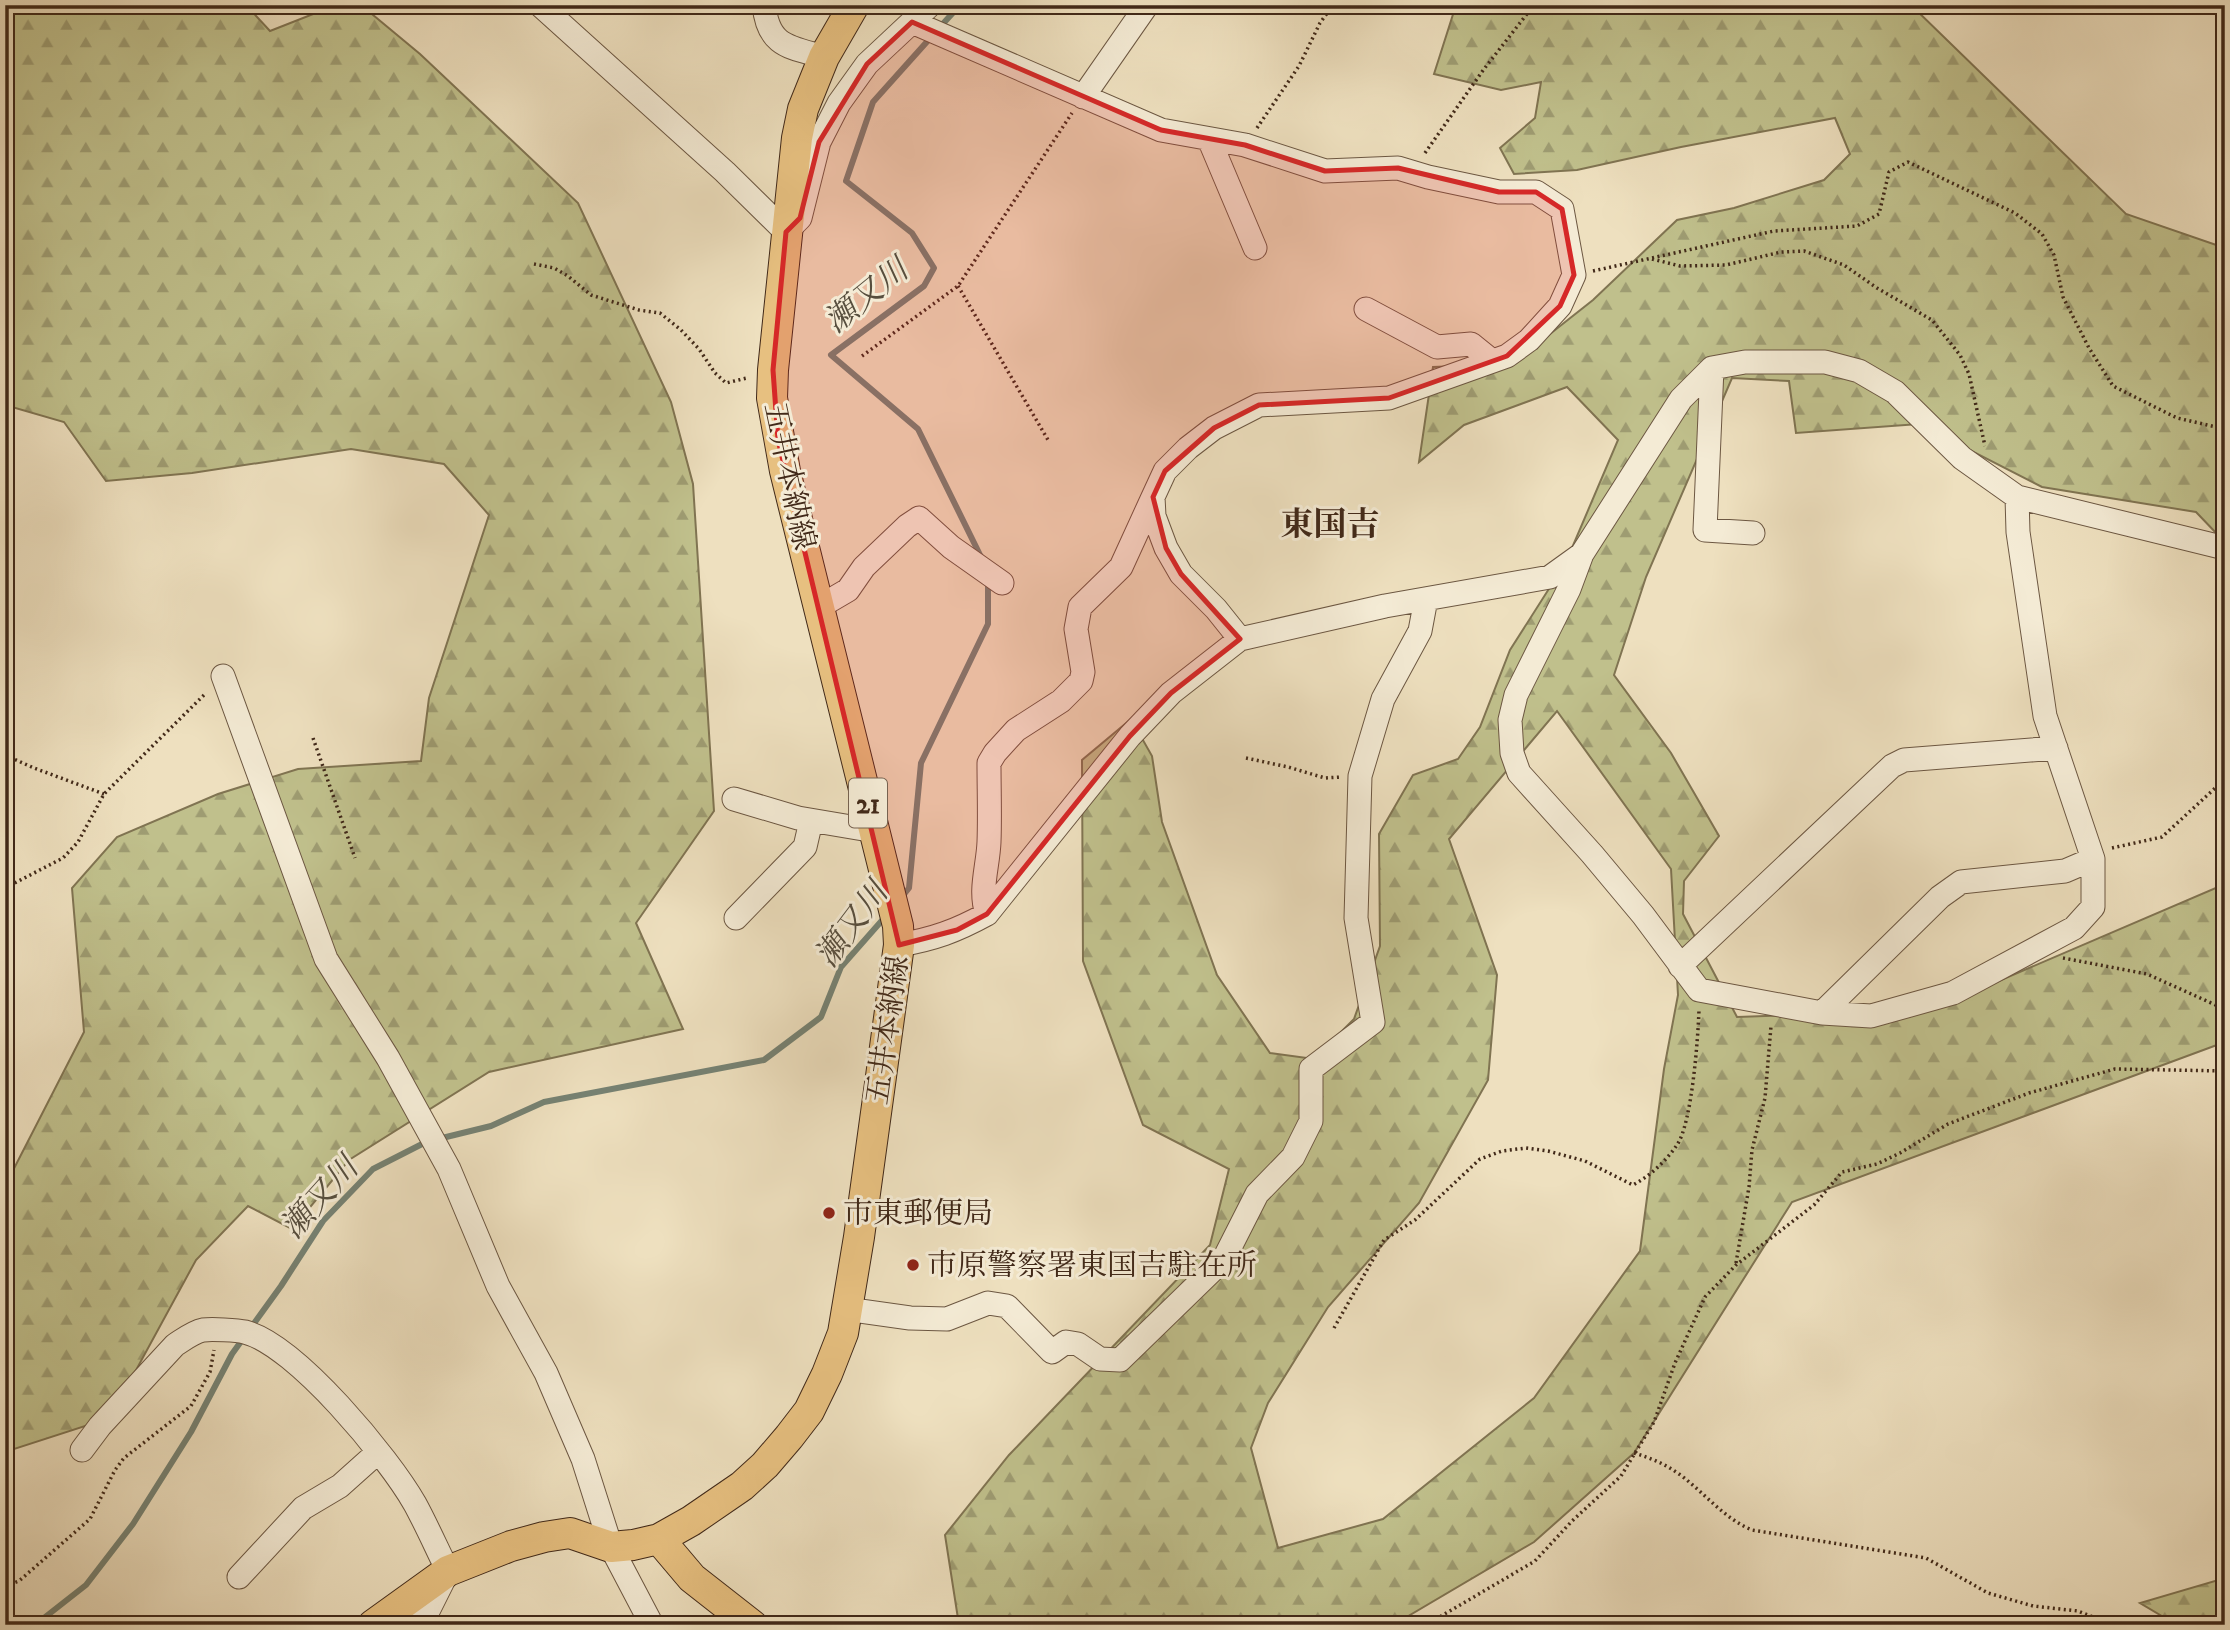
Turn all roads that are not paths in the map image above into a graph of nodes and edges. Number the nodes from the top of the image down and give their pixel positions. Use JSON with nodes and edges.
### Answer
{"nodes":[{"id":1,"x":540,"y":5,"type":"edge"},
{"id":2,"x":764,"y":5,"type":"edge"},
{"id":3,"x":854,"y":5,"type":"edge"},
{"id":4,"x":930,"y":5,"type":"edge"},
{"id":5,"x":1147,"y":5,"type":"edge"},
{"id":6,"x":912,"y":22,"type":"junction"},
{"id":7,"x":824,"y":57,"type":"junction"},
{"id":8,"x":1083,"y":97,"type":"junction"},
{"id":9,"x":1209,"y":139,"type":"junction"},
{"id":10,"x":786,"y":232,"type":"junction"},
{"id":11,"x":1255,"y":248,"type":"dead end"},
{"id":12,"x":1366,"y":309,"type":"dead end"},
{"id":13,"x":1492,"y":361,"type":"junction"},
{"id":14,"x":1712,"y":368,"type":"junction"},
{"id":15,"x":1153,"y":497,"type":"junction"},
{"id":16,"x":2017,"y":497,"type":"junction"},
{"id":17,"x":1753,"y":533,"type":"dead end"},
{"id":18,"x":2225,"y":548,"type":"edge"},
{"id":19,"x":1582,"y":554,"type":"junction"},
{"id":20,"x":1002,"y":583,"type":"dead end"},
{"id":21,"x":1426,"y":598,"type":"junction"},
{"id":22,"x":819,"y":607,"type":"junction"},
{"id":23,"x":1240,"y":639,"type":"junction"},
{"id":24,"x":223,"y":676,"type":"road end"},
{"id":25,"x":2056,"y":748,"type":"junction"},
{"id":26,"x":734,"y":799,"type":"dead end"},
{"id":27,"x":811,"y":821,"type":"junction"},
{"id":28,"x":875,"y":831,"type":"junction"},
{"id":29,"x":2093,"y":859,"type":"junction"},
{"id":30,"x":987,"y":914,"type":"junction"},
{"id":31,"x":736,"y":918,"type":"dead end"},
{"id":32,"x":899,"y":945,"type":"junction"},
{"id":33,"x":1680,"y":966,"type":"junction"},
{"id":34,"x":1822,"y":1013,"type":"junction"},
{"id":35,"x":846,"y":1310,"type":"junction"},
{"id":36,"x":82,"y":1450,"type":"dead end"},
{"id":37,"x":379,"y":1451,"type":"junction"},
{"id":38,"x":659,"y":1539,"type":"junction"},
{"id":39,"x":611,"y":1547,"type":"junction"},
{"id":40,"x":448,"y":1571,"type":"junction"},
{"id":41,"x":239,"y":1577,"type":"dead end"},
{"id":42,"x":373,"y":1625,"type":"edge"},
{"id":43,"x":418,"y":1625,"type":"edge"},
{"id":44,"x":652,"y":1625,"type":"edge"},
{"id":45,"x":752,"y":1625,"type":"edge"}],
"edges":[{"from":1,"to":10,"type":"street"},
{"from":2,"to":7,"type":"street"},
{"from":3,"to":7,"type":"main road","name":"五井本納線","number":"21"},
{"from":4,"to":6,"type":"street"},
{"from":5,"to":8,"type":"street"},
{"from":6,"to":8,"type":"street"},
{"from":6,"to":10,"type":"street"},
{"from":7,"to":10,"type":"main road","name":"五井本納線","number":"21"},
{"from":8,"to":9,"type":"street"},
{"from":9,"to":11,"type":"street"},
{"from":9,"to":13,"type":"street"},
{"from":10,"to":22,"type":"main road","name":"五井本納線","number":"21"},
{"from":12,"to":13,"type":"street"},
{"from":13,"to":15,"type":"street"},
{"from":14,"to":16,"type":"street"},
{"from":14,"to":17,"type":"street"},
{"from":14,"to":19,"type":"street"},
{"from":15,"to":23,"type":"street"},
{"from":15,"to":30,"type":"street"},
{"from":16,"to":18,"type":"street"},
{"from":16,"to":25,"type":"street"},
{"from":19,"to":21,"type":"street"},
{"from":19,"to":33,"type":"street"},
{"from":20,"to":22,"type":"street"},
{"from":21,"to":23,"type":"street"},
{"from":21,"to":35,"type":"street"},
{"from":22,"to":28,"type":"main road","name":"五井本納線","number":"21"},
{"from":23,"to":30,"type":"street"},
{"from":24,"to":39,"type":"street"},
{"from":25,"to":29,"type":"street"},
{"from":25,"to":33,"type":"street"},
{"from":26,"to":27,"type":"street"},
{"from":27,"to":28,"type":"street"},
{"from":27,"to":31,"type":"street"},
{"from":28,"to":32,"type":"main road","name":"五井本納線","number":"21"},
{"from":29,"to":34,"type":"street"},
{"from":29,"to":34,"type":"street"},
{"from":30,"to":32,"type":"street"},
{"from":32,"to":35,"type":"main road","name":"五井本納線","number":"21"},
{"from":33,"to":34,"type":"street"},
{"from":35,"to":38,"type":"main road","name":"五井本納線","number":"21"},
{"from":36,"to":37,"type":"street"},
{"from":37,"to":40,"type":"street"},
{"from":37,"to":41,"type":"street"},
{"from":38,"to":39,"type":"main road","name":"五井本納線"},
{"from":38,"to":45,"type":"main road"},
{"from":39,"to":40,"type":"main road"},
{"from":39,"to":44,"type":"street"},
{"from":40,"to":42,"type":"main road"},
{"from":40,"to":43,"type":"street"}]}
